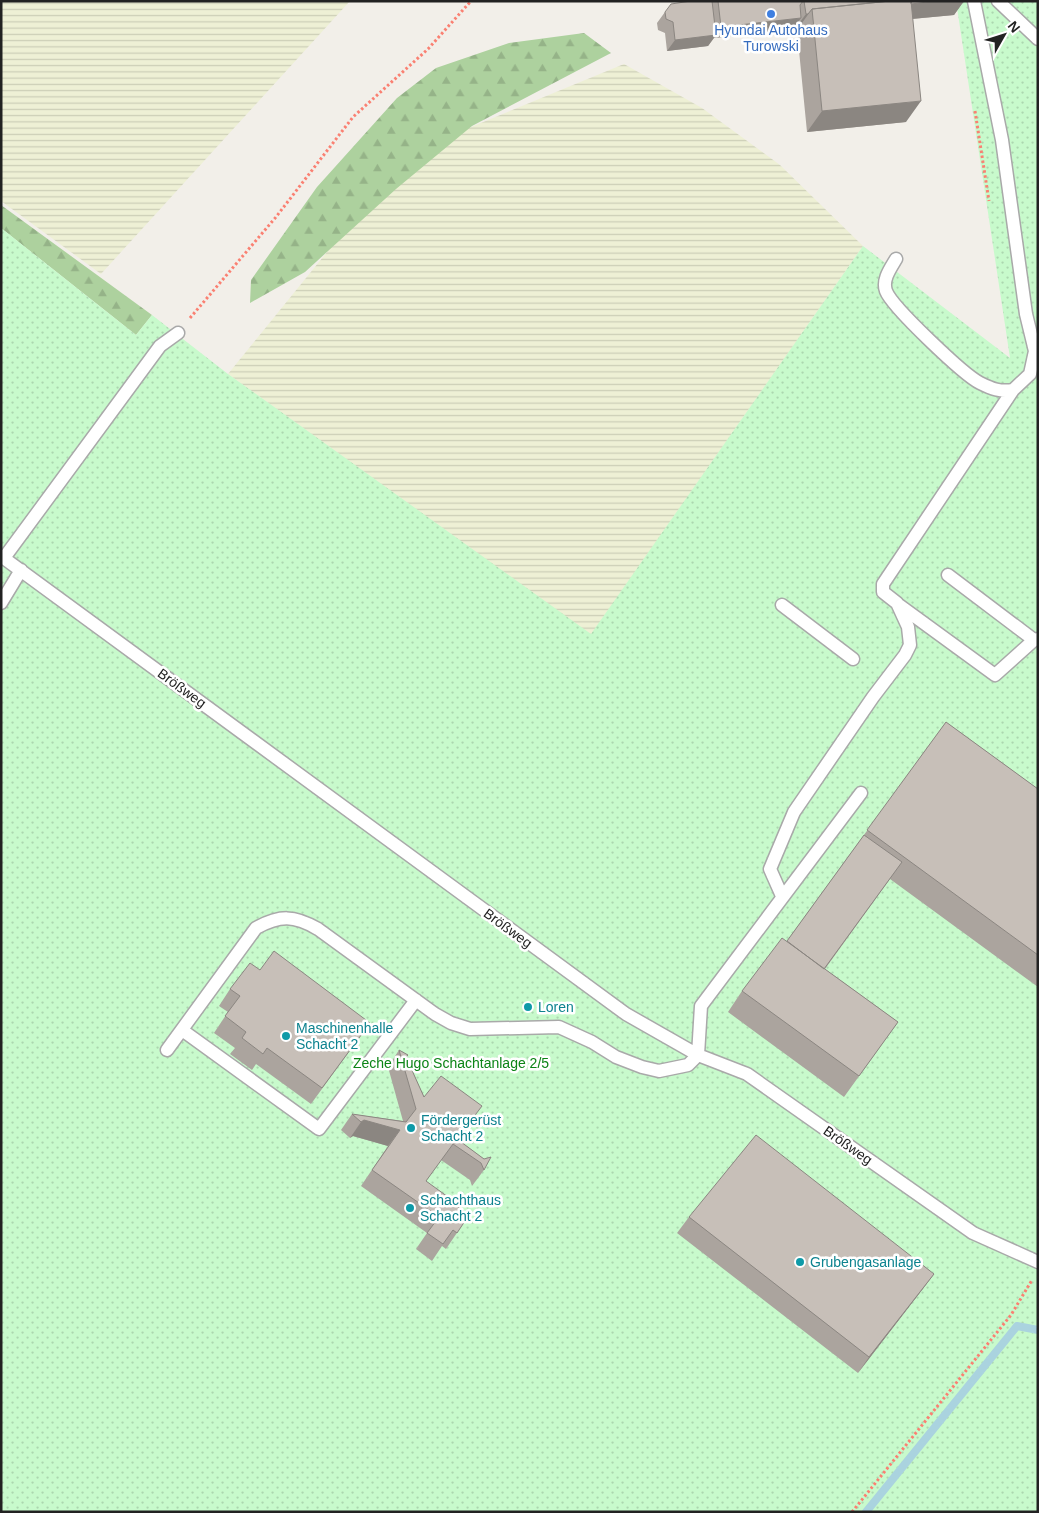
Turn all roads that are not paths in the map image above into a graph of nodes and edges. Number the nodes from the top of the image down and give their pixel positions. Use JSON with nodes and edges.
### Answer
{"nodes":[{"id":1,"x":974,"y":1,"type":"edge"},
{"id":2,"x":999,"y":2,"type":"edge"},
{"id":3,"x":1038,"y":39,"type":"edge"},
{"id":4,"x":896,"y":259,"type":"dead end"},
{"id":5,"x":178,"y":332,"type":"road end"},
{"id":6,"x":1036,"y":354,"type":"edge"},
{"id":7,"x":1013,"y":390,"type":"junction"},
{"id":8,"x":3,"y":557,"type":"edge"},
{"id":9,"x":21,"y":570,"type":"junction"},
{"id":10,"x":948,"y":575,"type":"dead end"},
{"id":11,"x":1,"y":603,"type":"edge"},
{"id":12,"x":896,"y":603,"type":"junction"},
{"id":13,"x":782,"y":605,"type":"dead end"},
{"id":14,"x":1036,"y":640,"type":"edge"},
{"id":15,"x":852,"y":659,"type":"dead end"},
{"id":16,"x":862,"y":792,"type":"dead end"},
{"id":17,"x":782,"y":896,"type":"junction"},
{"id":18,"x":416,"y":1000,"type":"junction"},
{"id":19,"x":182,"y":1030,"type":"junction"},
{"id":20,"x":167,"y":1050,"type":"dead end"},
{"id":21,"x":698,"y":1054,"type":"junction"},
{"id":22,"x":1038,"y":1262,"type":"edge"}],
"edges":[{"from":1,"to":6,"type":"lane"},
{"from":2,"to":3,"type":"lane"},
{"from":4,"to":7,"type":"lane"},
{"from":5,"to":8,"type":"lane"},
{"from":6,"to":7,"type":"lane"},
{"from":7,"to":12,"type":"lane"},
{"from":8,"to":9,"type":"lane","name":"Brößweg"},
{"from":9,"to":11,"type":"lane"},
{"from":9,"to":21,"type":"lane","name":"Brößweg"},
{"from":10,"to":14,"type":"lane"},
{"from":12,"to":14,"type":"lane"},
{"from":12,"to":17,"type":"lane"},
{"from":13,"to":15,"type":"lane"},
{"from":16,"to":17,"type":"lane"},
{"from":17,"to":21,"type":"lane"},
{"from":18,"to":19,"type":"lane"},
{"from":18,"to":19,"type":"lane"},
{"from":18,"to":21,"type":"lane"},
{"from":19,"to":20,"type":"lane"},
{"from":21,"to":22,"type":"lane","name":"Brößweg"}]}
